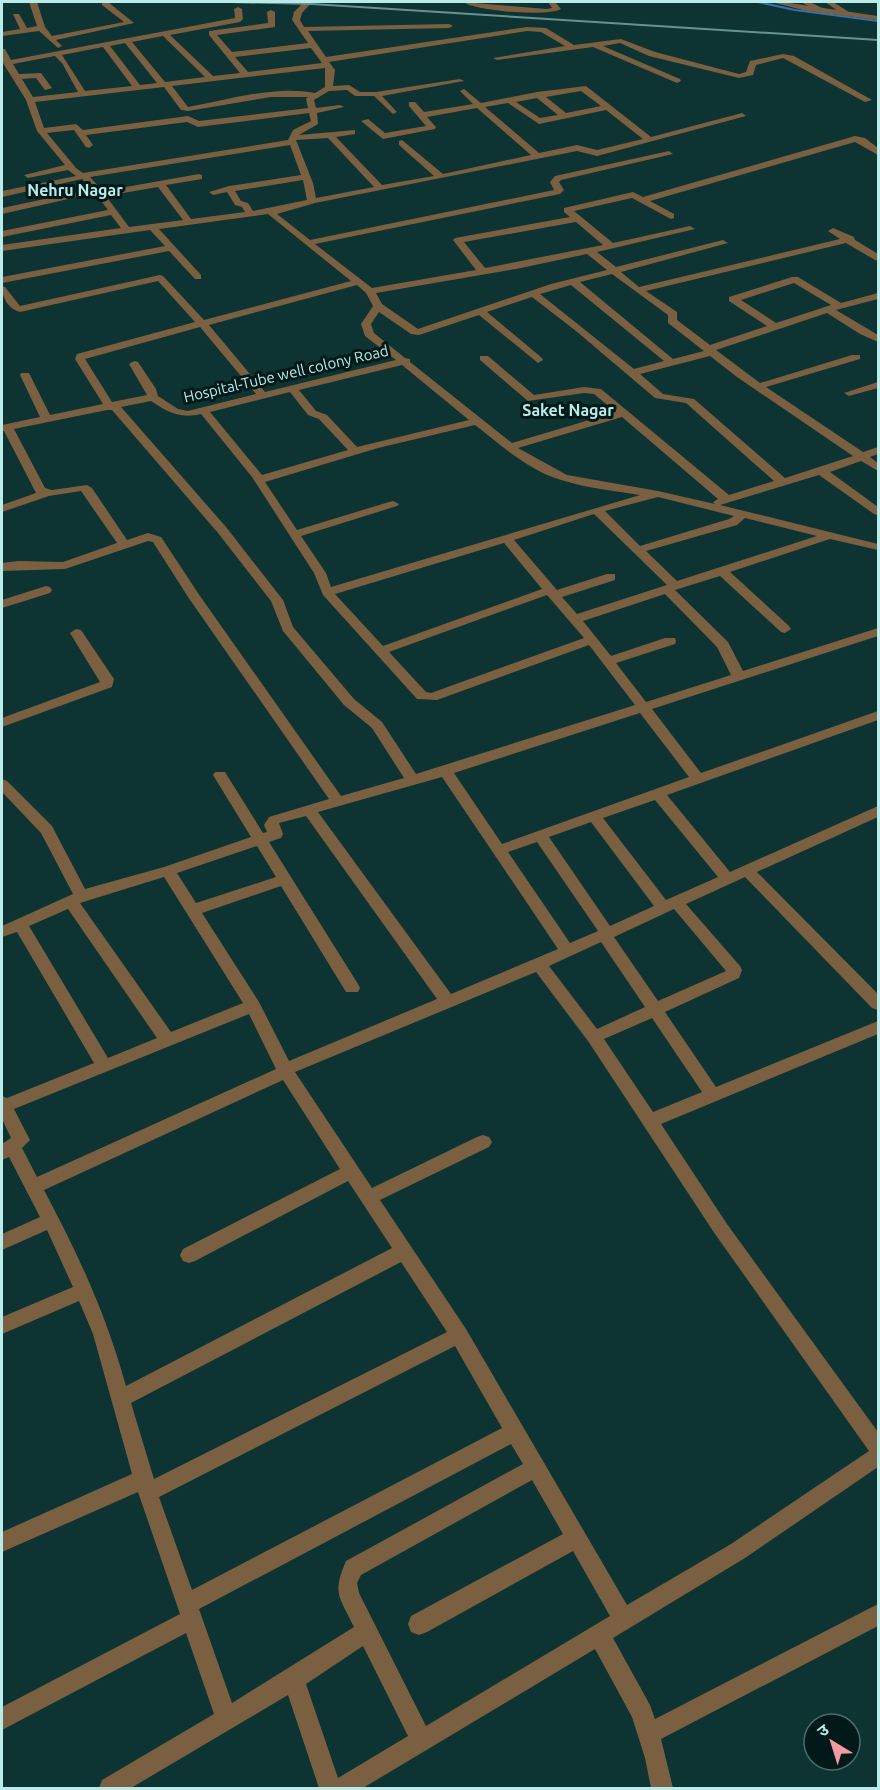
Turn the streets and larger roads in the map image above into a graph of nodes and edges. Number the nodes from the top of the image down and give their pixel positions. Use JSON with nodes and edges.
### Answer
{"nodes":[{"id":1,"x":33,"y":2,"type":"edge"},
{"id":2,"x":308,"y":2,"type":"edge"},
{"id":3,"x":468,"y":2,"type":"edge"},
{"id":4,"x":551,"y":2,"type":"edge"},
{"id":5,"x":775,"y":2,"type":"edge"},
{"id":6,"x":805,"y":2,"type":"edge"},
{"id":7,"x":829,"y":2,"type":"edge"},
{"id":8,"x":105,"y":3,"type":"edge"},
{"id":9,"x":238,"y":9,"type":"dead end"},
{"id":10,"x":822,"y":10,"type":"junction"},
{"id":11,"x":272,"y":12,"type":"dead end"},
{"id":12,"x":848,"y":14,"type":"junction"},
{"id":13,"x":16,"y":16,"type":"dead end"},
{"id":14,"x":879,"y":18,"type":"edge"},
{"id":15,"x":449,"y":26,"type":"dead end"},
{"id":16,"x":41,"y":28,"type":"junction"},
{"id":17,"x":303,"y":29,"type":"junction"},
{"id":18,"x":25,"y":30,"type":"junction"},
{"id":19,"x":2,"y":34,"type":"edge"},
{"id":20,"x":165,"y":34,"type":"junction"},
{"id":21,"x":487,"y":34,"type":"junction"},
{"id":22,"x":52,"y":38,"type":"junction"},
{"id":23,"x":127,"y":41,"type":"junction"},
{"id":24,"x":494,"y":42,"type":"dead end"},
{"id":25,"x":105,"y":45,"type":"junction"},
{"id":26,"x":314,"y":45,"type":"junction"},
{"id":27,"x":595,"y":45,"type":"junction"},
{"id":28,"x":574,"y":48,"type":"junction"},
{"id":29,"x":502,"y":49,"type":"dead end"},
{"id":30,"x":2,"y":51,"type":"edge"},
{"id":31,"x":489,"y":51,"type":"dead end"},
{"id":32,"x":60,"y":53,"type":"junction"},
{"id":33,"x":230,"y":55,"type":"junction"},
{"id":34,"x":509,"y":56,"type":"junction"},
{"id":35,"x":497,"y":58,"type":"junction"},
{"id":36,"x":327,"y":63,"type":"junction"},
{"id":37,"x":5,"y":65,"type":"edge"},
{"id":38,"x":507,"y":67,"type":"dead end"},
{"id":39,"x":247,"y":76,"type":"junction"},
{"id":40,"x":14,"y":79,"type":"junction"},
{"id":41,"x":213,"y":80,"type":"junction"},
{"id":42,"x":460,"y":81,"type":"dead end"},
{"id":43,"x":677,"y":81,"type":"dead end"},
{"id":44,"x":165,"y":85,"type":"junction"},
{"id":45,"x":48,"y":88,"type":"dead end"},
{"id":46,"x":138,"y":88,"type":"junction"},
{"id":47,"x":220,"y":88,"type":"dead end"},
{"id":48,"x":328,"y":89,"type":"junction"},
{"id":49,"x":464,"y":91,"type":"dead end"},
{"id":50,"x":83,"y":94,"type":"junction"},
{"id":51,"x":376,"y":94,"type":"junction"},
{"id":52,"x":537,"y":94,"type":"junction"},
{"id":53,"x":313,"y":95,"type":"junction"},
{"id":54,"x":507,"y":99,"type":"junction"},
{"id":55,"x":30,"y":100,"type":"junction"},
{"id":56,"x":868,"y":100,"type":"dead end"},
{"id":57,"x":412,"y":104,"type":"dead end"},
{"id":58,"x":478,"y":104,"type":"junction"},
{"id":59,"x":340,"y":107,"type":"dead end"},
{"id":60,"x":609,"y":107,"type":"junction"},
{"id":61,"x":311,"y":111,"type":"junction"},
{"id":62,"x":393,"y":112,"type":"dead end"},
{"id":63,"x":422,"y":115,"type":"junction"},
{"id":64,"x":566,"y":116,"type":"junction"},
{"id":65,"x":742,"y":116,"type":"dead end"},
{"id":66,"x":365,"y":122,"type":"dead end"},
{"id":67,"x":41,"y":131,"type":"junction"},
{"id":68,"x":352,"y":132,"type":"dead end"},
{"id":69,"x":82,"y":134,"type":"junction"},
{"id":70,"x":330,"y":135,"type":"junction"},
{"id":71,"x":292,"y":140,"type":"junction"},
{"id":72,"x":650,"y":140,"type":"junction"},
{"id":73,"x":402,"y":143,"type":"dead end"},
{"id":74,"x":89,"y":145,"type":"dead end"},
{"id":75,"x":879,"y":152,"type":"edge"},
{"id":76,"x":669,"y":154,"type":"dead end"},
{"id":77,"x":538,"y":157,"type":"junction"},
{"id":78,"x":70,"y":167,"type":"junction"},
{"id":79,"x":28,"y":175,"type":"dead end"},
{"id":80,"x":85,"y":176,"type":"junction"},
{"id":81,"x":199,"y":177,"type":"dead end"},
{"id":82,"x":306,"y":177,"type":"junction"},
{"id":83,"x":441,"y":177,"type":"junction"},
{"id":84,"x":160,"y":184,"type":"junction"},
{"id":85,"x":229,"y":189,"type":"junction"},
{"id":86,"x":381,"y":189,"type":"junction"},
{"id":87,"x":99,"y":192,"type":"junction"},
{"id":88,"x":213,"y":192,"type":"dead end"},
{"id":89,"x":2,"y":194,"type":"edge"},
{"id":90,"x":644,"y":200,"type":"junction"},
{"id":91,"x":312,"y":201,"type":"junction"},
{"id":92,"x":2,"y":211,"type":"edge"},
{"id":93,"x":273,"y":211,"type":"junction"},
{"id":94,"x":113,"y":212,"type":"junction"},
{"id":95,"x":251,"y":214,"type":"junction"},
{"id":96,"x":671,"y":216,"type":"dead end"},
{"id":97,"x":576,"y":219,"type":"junction"},
{"id":98,"x":188,"y":221,"type":"junction"},
{"id":99,"x":152,"y":226,"type":"junction"},
{"id":100,"x":127,"y":230,"type":"junction"},
{"id":101,"x":690,"y":230,"type":"dead end"},
{"id":102,"x":833,"y":231,"type":"dead end"},
{"id":103,"x":2,"y":234,"type":"edge"},
{"id":104,"x":851,"y":240,"type":"junction"},
{"id":105,"x":307,"y":243,"type":"junction"},
{"id":106,"x":723,"y":243,"type":"dead end"},
{"id":107,"x":611,"y":246,"type":"junction"},
{"id":108,"x":2,"y":248,"type":"edge"},
{"id":109,"x":171,"y":248,"type":"junction"},
{"id":110,"x":590,"y":251,"type":"junction"},
{"id":111,"x":879,"y":258,"type":"edge"},
{"id":112,"x":613,"y":270,"type":"junction"},
{"id":113,"x":483,"y":272,"type":"junction"},
{"id":114,"x":198,"y":277,"type":"dead end"},
{"id":115,"x":2,"y":280,"type":"edge"},
{"id":116,"x":572,"y":281,"type":"junction"},
{"id":117,"x":358,"y":282,"type":"junction"},
{"id":118,"x":638,"y":290,"type":"junction"},
{"id":119,"x":370,"y":291,"type":"junction"},
{"id":120,"x":2,"y":292,"type":"edge"},
{"id":121,"x":533,"y":293,"type":"junction"},
{"id":122,"x":879,"y":296,"type":"edge"},
{"id":123,"x":378,"y":306,"type":"junction"},
{"id":124,"x":833,"y":307,"type":"junction"},
{"id":125,"x":480,"y":311,"type":"junction"},
{"id":126,"x":203,"y":325,"type":"junction"},
{"id":127,"x":775,"y":327,"type":"junction"},
{"id":128,"x":879,"y":339,"type":"edge"},
{"id":129,"x":710,"y":351,"type":"junction"},
{"id":130,"x":856,"y":357,"type":"dead end"},
{"id":131,"x":484,"y":358,"type":"dead end"},
{"id":132,"x":538,"y":360,"type":"dead end"},
{"id":133,"x":406,"y":361,"type":"junction"},
{"id":134,"x":672,"y":363,"type":"junction"},
{"id":135,"x":134,"y":364,"type":"dead end"},
{"id":136,"x":633,"y":374,"type":"junction"},
{"id":137,"x":25,"y":375,"type":"dead end"},
{"id":138,"x":879,"y":385,"type":"edge"},
{"id":139,"x":760,"y":386,"type":"junction"},
{"id":140,"x":292,"y":388,"type":"junction"},
{"id":141,"x":849,"y":393,"type":"dead end"},
{"id":142,"x":262,"y":395,"type":"junction"},
{"id":143,"x":153,"y":396,"type":"junction"},
{"id":144,"x":112,"y":406,"type":"junction"},
{"id":145,"x":202,"y":409,"type":"junction"},
{"id":146,"x":624,"y":413,"type":"junction"},
{"id":147,"x":46,"y":420,"type":"junction"},
{"id":148,"x":477,"y":421,"type":"junction"},
{"id":149,"x":4,"y":428,"type":"edge"},
{"id":150,"x":509,"y":447,"type":"junction"},
{"id":151,"x":354,"y":450,"type":"junction"},
{"id":152,"x":879,"y":450,"type":"edge"},
{"id":153,"x":863,"y":456,"type":"junction"},
{"id":154,"x":879,"y":468,"type":"edge"},
{"id":155,"x":821,"y":471,"type":"junction"},
{"id":156,"x":258,"y":480,"type":"junction"},
{"id":157,"x":783,"y":483,"type":"junction"},
{"id":158,"x":46,"y":493,"type":"junction"},
{"id":159,"x":658,"y":494,"type":"junction"},
{"id":160,"x":728,"y":500,"type":"junction"},
{"id":161,"x":393,"y":504,"type":"dead end"},
{"id":162,"x":708,"y":506,"type":"junction"},
{"id":163,"x":2,"y":509,"type":"edge"},
{"id":164,"x":597,"y":510,"type":"junction"},
{"id":165,"x":879,"y":512,"type":"edge"},
{"id":166,"x":743,"y":514,"type":"junction"},
{"id":167,"x":296,"y":534,"type":"junction"},
{"id":168,"x":830,"y":535,"type":"junction"},
{"id":169,"x":505,"y":537,"type":"junction"},
{"id":170,"x":124,"y":545,"type":"junction"},
{"id":171,"x":879,"y":547,"type":"edge"},
{"id":172,"x":638,"y":550,"type":"junction"},
{"id":173,"x":2,"y":567,"type":"edge"},
{"id":174,"x":722,"y":571,"type":"junction"},
{"id":175,"x":611,"y":578,"type":"dead end"},
{"id":176,"x":671,"y":588,"type":"junction"},
{"id":177,"x":46,"y":590,"type":"dead end"},
{"id":178,"x":327,"y":592,"type":"junction"},
{"id":179,"x":552,"y":592,"type":"junction"},
{"id":180,"x":2,"y":604,"type":"edge"},
{"id":181,"x":575,"y":619,"type":"junction"},
{"id":182,"x":785,"y":628,"type":"dead end"},
{"id":183,"x":879,"y":632,"type":"edge"},
{"id":184,"x":76,"y":633,"type":"dead end"},
{"id":185,"x":592,"y":640,"type":"junction"},
{"id":186,"x":670,"y":641,"type":"dead end"},
{"id":187,"x":381,"y":651,"type":"junction"},
{"id":188,"x":608,"y":661,"type":"junction"},
{"id":189,"x":739,"y":677,"type":"junction"},
{"id":190,"x":643,"y":708,"type":"junction"},
{"id":191,"x":879,"y":715,"type":"edge"},
{"id":192,"x":2,"y":723,"type":"edge"},
{"id":193,"x":445,"y":771,"type":"junction"},
{"id":194,"x":220,"y":775,"type":"dead end"},
{"id":195,"x":698,"y":779,"type":"junction"},
{"id":196,"x":413,"y":780,"type":"junction"},
{"id":197,"x":2,"y":784,"type":"edge"},
{"id":198,"x":657,"y":793,"type":"junction"},
{"id":199,"x":338,"y":802,"type":"junction"},
{"id":200,"x":309,"y":810,"type":"junction"},
{"id":201,"x":879,"y":811,"type":"edge"},
{"id":202,"x":594,"y":816,"type":"junction"},
{"id":203,"x":540,"y":835,"type":"junction"},
{"id":204,"x":261,"y":839,"type":"junction"},
{"id":205,"x":499,"y":850,"type":"junction"},
{"id":206,"x":747,"y":870,"type":"junction"},
{"id":207,"x":168,"y":871,"type":"junction"},
{"id":208,"x":285,"y":879,"type":"junction"},
{"id":209,"x":728,"y":879,"type":"junction"},
{"id":210,"x":76,"y":899,"type":"junction"},
{"id":211,"x":670,"y":905,"type":"junction"},
{"id":212,"x":193,"y":910,"type":"junction"},
{"id":213,"x":20,"y":924,"type":"junction"},
{"id":214,"x":2,"y":932,"type":"edge"},
{"id":215,"x":605,"y":934,"type":"junction"},
{"id":216,"x":567,"y":951,"type":"junction"},
{"id":217,"x":539,"y":964,"type":"junction"},
{"id":218,"x":352,"y":988,"type":"dead end"},
{"id":219,"x":448,"y":1002,"type":"junction"},
{"id":220,"x":879,"y":1004,"type":"edge"},
{"id":221,"x":253,"y":1006,"type":"junction"},
{"id":222,"x":657,"y":1010,"type":"junction"},
{"id":223,"x":879,"y":1027,"type":"edge"},
{"id":224,"x":594,"y":1037,"type":"junction"},
{"id":225,"x":167,"y":1041,"type":"junction"},
{"id":226,"x":104,"y":1066,"type":"junction"},
{"id":227,"x":286,"y":1070,"type":"junction"},
{"id":228,"x":713,"y":1095,"type":"junction"},
{"id":229,"x":2,"y":1105,"type":"edge"},
{"id":230,"x":650,"y":1121,"type":"junction"},
{"id":231,"x":483,"y":1142,"type":"dead end"},
{"id":232,"x":7,"y":1150,"type":"edge"},
{"id":233,"x":352,"y":1171,"type":"junction"},
{"id":234,"x":33,"y":1187,"type":"junction"},
{"id":235,"x":369,"y":1197,"type":"junction"},
{"id":236,"x":51,"y":1220,"type":"junction"},
{"id":237,"x":2,"y":1242,"type":"edge"},
{"id":238,"x":404,"y":1251,"type":"junction"},
{"id":239,"x":189,"y":1255,"type":"dead end"},
{"id":240,"x":85,"y":1290,"type":"junction"},
{"id":241,"x":2,"y":1326,"type":"edge"},
{"id":242,"x":459,"y":1335,"type":"junction"},
{"id":243,"x":122,"y":1398,"type":"junction"},
{"id":244,"x":515,"y":1432,"type":"junction"},
{"id":245,"x":879,"y":1448,"type":"edge"},
{"id":246,"x":879,"y":1456,"type":"edge"},
{"id":247,"x":536,"y":1467,"type":"junction"},
{"id":248,"x":146,"y":1485,"type":"junction"},
{"id":249,"x":576,"y":1538,"type":"junction"},
{"id":250,"x":2,"y":1542,"type":"edge"},
{"id":251,"x":190,"y":1611,"type":"junction"},
{"id":252,"x":879,"y":1615,"type":"edge"},
{"id":253,"x":624,"y":1620,"type":"junction"},
{"id":254,"x":419,"y":1624,"type":"dead end"},
{"id":255,"x":367,"y":1631,"type":"junction"},
{"id":256,"x":599,"y":1635,"type":"junction"},
{"id":257,"x":294,"y":1679,"type":"junction"},
{"id":258,"x":2,"y":1719,"type":"edge"},
{"id":259,"x":227,"y":1719,"type":"junction"},
{"id":260,"x":649,"y":1734,"type":"junction"},
{"id":261,"x":422,"y":1741,"type":"junction"},
{"id":262,"x":110,"y":1788,"type":"edge"},
{"id":263,"x":330,"y":1788,"type":"edge"},
{"id":264,"x":343,"y":1788,"type":"edge"},
{"id":265,"x":662,"y":1788,"type":"edge"}],
"edges":[{"from":1,"to":16,"type":"street"},
{"from":2,"to":17,"type":"street"},
{"from":3,"to":4,"type":"street"},
{"from":5,"to":10,"type":"street"},
{"from":6,"to":10,"type":"street"},
{"from":7,"to":12,"type":"street"},
{"from":8,"to":22,"type":"street"},
{"from":9,"to":20,"type":"street"},
{"from":10,"to":12,"type":"street"},
{"from":11,"to":33,"type":"street"},
{"from":12,"to":14,"type":"street"},
{"from":13,"to":18,"type":"street"},
{"from":15,"to":17,"type":"street"},
{"from":16,"to":18,"type":"street"},
{"from":16,"to":22,"type":"street"},
{"from":17,"to":26,"type":"street"},
{"from":18,"to":19,"type":"street"},
{"from":20,"to":23,"type":"street"},
{"from":20,"to":41,"type":"street"},
{"from":21,"to":24,"type":"street"},
{"from":21,"to":28,"type":"street"},
{"from":21,"to":36,"type":"street"},
{"from":22,"to":32,"type":"street"},
{"from":23,"to":25,"type":"street"},
{"from":23,"to":44,"type":"street"},
{"from":25,"to":32,"type":"street"},
{"from":25,"to":46,"type":"street"},
{"from":26,"to":33,"type":"street"},
{"from":26,"to":36,"type":"street"},
{"from":27,"to":28,"type":"street"},
{"from":27,"to":43,"type":"street"},
{"from":27,"to":56,"type":"street"},
{"from":28,"to":34,"type":"street"},
{"from":29,"to":34,"type":"street"},
{"from":30,"to":37,"type":"street"},
{"from":31,"to":35,"type":"street"},
{"from":32,"to":37,"type":"street"},
{"from":32,"to":50,"type":"street"},
{"from":33,"to":39,"type":"street"},
{"from":34,"to":35,"type":"street"},
{"from":35,"to":38,"type":"street"},
{"from":36,"to":39,"type":"street"},
{"from":36,"to":48,"type":"street"},
{"from":37,"to":40,"type":"street"},
{"from":39,"to":41,"type":"street"},
{"from":40,"to":45,"type":"street"},
{"from":40,"to":55,"type":"street"},
{"from":41,"to":44,"type":"street"},
{"from":41,"to":47,"type":"street"},
{"from":42,"to":51,"type":"street"},
{"from":44,"to":46,"type":"street"},
{"from":44,"to":53,"type":"street"},
{"from":46,"to":50,"type":"street"},
{"from":48,"to":51,"type":"street"},
{"from":48,"to":53,"type":"street"},
{"from":49,"to":58,"type":"street"},
{"from":50,"to":55,"type":"street"},
{"from":51,"to":62,"type":"street"},
{"from":52,"to":54,"type":"street"},
{"from":52,"to":60,"type":"street"},
{"from":52,"to":64,"type":"street"},
{"from":53,"to":61,"type":"street"},
{"from":54,"to":58,"type":"street"},
{"from":54,"to":64,"type":"street"},
{"from":55,"to":67,"type":"street"},
{"from":57,"to":63,"type":"street"},
{"from":58,"to":63,"type":"street"},
{"from":58,"to":77,"type":"street"},
{"from":59,"to":61,"type":"street"},
{"from":60,"to":64,"type":"street"},
{"from":60,"to":72,"type":"street"},
{"from":61,"to":69,"type":"street"},
{"from":61,"to":71,"type":"street"},
{"from":63,"to":66,"type":"street"},
{"from":65,"to":72,"type":"street"},
{"from":67,"to":69,"type":"street"},
{"from":67,"to":78,"type":"street"},
{"from":68,"to":70,"type":"street"},
{"from":69,"to":74,"type":"street"},
{"from":70,"to":71,"type":"street"},
{"from":70,"to":86,"type":"street"},
{"from":71,"to":80,"type":"street"},
{"from":71,"to":82,"type":"street"},
{"from":72,"to":77,"type":"street"},
{"from":73,"to":83,"type":"street"},
{"from":75,"to":90,"type":"street"},
{"from":76,"to":105,"type":"street"},
{"from":77,"to":83,"type":"street"},
{"from":78,"to":79,"type":"street"},
{"from":78,"to":80,"type":"street"},
{"from":80,"to":87,"type":"street"},
{"from":80,"to":89,"type":"street"},
{"from":81,"to":84,"type":"street"},
{"from":82,"to":85,"type":"street"},
{"from":82,"to":91,"type":"street"},
{"from":83,"to":86,"type":"street"},
{"from":84,"to":87,"type":"street"},
{"from":84,"to":98,"type":"street"},
{"from":85,"to":88,"type":"street"},
{"from":85,"to":95,"type":"street"},
{"from":86,"to":91,"type":"street"},
{"from":87,"to":92,"type":"street"},
{"from":87,"to":94,"type":"street"},
{"from":90,"to":96,"type":"street"},
{"from":90,"to":97,"type":"street"},
{"from":91,"to":93,"type":"street"},
{"from":93,"to":95,"type":"street"},
{"from":93,"to":105,"type":"street"},
{"from":94,"to":100,"type":"street"},
{"from":94,"to":103,"type":"street"},
{"from":95,"to":98,"type":"street"},
{"from":97,"to":107,"type":"street"},
{"from":97,"to":113,"type":"street"},
{"from":98,"to":99,"type":"street"},
{"from":99,"to":100,"type":"street"},
{"from":99,"to":109,"type":"street"},
{"from":100,"to":108,"type":"street"},
{"from":101,"to":107,"type":"street"},
{"from":102,"to":104,"type":"street"},
{"from":104,"to":111,"type":"street"},
{"from":104,"to":118,"type":"street"},
{"from":105,"to":117,"type":"street"},
{"from":106,"to":112,"type":"street"},
{"from":107,"to":110,"type":"street"},
{"from":109,"to":114,"type":"street"},
{"from":109,"to":115,"type":"street"},
{"from":110,"to":112,"type":"street"},
{"from":110,"to":113,"type":"street"},
{"from":112,"to":116,"type":"street"},
{"from":112,"to":118,"type":"street"},
{"from":113,"to":119,"type":"street"},
{"from":116,"to":121,"type":"street"},
{"from":116,"to":134,"type":"street"},
{"from":117,"to":119,"type":"street"},
{"from":117,"to":126,"type":"street"},
{"from":118,"to":129,"type":"street"},
{"from":119,"to":123,"type":"street"},
{"from":120,"to":126,"type":"street"},
{"from":121,"to":125,"type":"street"},
{"from":121,"to":136,"type":"street"},
{"from":122,"to":124,"type":"street"},
{"from":123,"to":125,"type":"street"},
{"from":123,"to":133,"type":"street"},
{"from":124,"to":127,"type":"street"},
{"from":124,"to":127,"type":"street"},
{"from":124,"to":128,"type":"street"},
{"from":125,"to":132,"type":"street"},
{"from":126,"to":142,"type":"street"},
{"from":126,"to":144,"type":"street"},
{"from":127,"to":129,"type":"street"},
{"from":129,"to":134,"type":"street"},
{"from":129,"to":139,"type":"street"},
{"from":130,"to":139,"type":"street"},
{"from":131,"to":146,"type":"street"},
{"from":133,"to":140,"type":"street","name":"Hospital-Tube well colony Road"},
{"from":133,"to":148,"type":"street"},
{"from":134,"to":136,"type":"street"},
{"from":135,"to":143,"type":"street"},
{"from":136,"to":157,"type":"street"},
{"from":137,"to":147,"type":"street"},
{"from":138,"to":141,"type":"street"},
{"from":139,"to":153,"type":"street"},
{"from":140,"to":142,"type":"street","name":"Hospital-Tube well colony Road"},
{"from":140,"to":151,"type":"street"},
{"from":142,"to":145,"type":"street","name":"Hospital-Tube well colony Road"},
{"from":143,"to":144,"type":"street"},
{"from":143,"to":145,"type":"street","name":"Hospital-Tube well colony Road"},
{"from":144,"to":147,"type":"street"},
{"from":144,"to":196,"type":"street"},
{"from":145,"to":156,"type":"street"},
{"from":146,"to":150,"type":"street"},
{"from":146,"to":160,"type":"street"},
{"from":147,"to":149,"type":"street"},
{"from":148,"to":150,"type":"street"},
{"from":148,"to":151,"type":"street"},
{"from":149,"to":158,"type":"street"},
{"from":150,"to":159,"type":"street"},
{"from":151,"to":156,"type":"street"},
{"from":152,"to":153,"type":"street"},
{"from":153,"to":154,"type":"street"},
{"from":153,"to":155,"type":"street"},
{"from":155,"to":157,"type":"street"},
{"from":155,"to":165,"type":"street"},
{"from":156,"to":167,"type":"street"},
{"from":157,"to":160,"type":"street"},
{"from":158,"to":163,"type":"street"},
{"from":158,"to":170,"type":"street"},
{"from":159,"to":162,"type":"street"},
{"from":159,"to":164,"type":"street"},
{"from":160,"to":162,"type":"street"},
{"from":161,"to":167,"type":"street"},
{"from":162,"to":166,"type":"street"},
{"from":164,"to":169,"type":"street"},
{"from":164,"to":172,"type":"street"},
{"from":166,"to":168,"type":"street"},
{"from":166,"to":172,"type":"street"},
{"from":167,"to":178,"type":"street"},
{"from":168,"to":171,"type":"street"},
{"from":168,"to":174,"type":"street"},
{"from":169,"to":178,"type":"street"},
{"from":169,"to":179,"type":"street"},
{"from":170,"to":173,"type":"street"},
{"from":170,"to":199,"type":"street"},
{"from":172,"to":176,"type":"street"},
{"from":174,"to":176,"type":"street"},
{"from":174,"to":182,"type":"street"},
{"from":175,"to":179,"type":"street"},
{"from":176,"to":181,"type":"street"},
{"from":176,"to":189,"type":"street"},
{"from":177,"to":180,"type":"street"},
{"from":178,"to":187,"type":"street"},
{"from":179,"to":181,"type":"street"},
{"from":179,"to":187,"type":"street"},
{"from":181,"to":185,"type":"street"},
{"from":183,"to":189,"type":"street"},
{"from":184,"to":192,"type":"street"},
{"from":185,"to":187,"type":"street"},
{"from":185,"to":188,"type":"street"},
{"from":186,"to":188,"type":"street"},
{"from":188,"to":190,"type":"street"},
{"from":189,"to":190,"type":"street"},
{"from":190,"to":193,"type":"street"},
{"from":190,"to":195,"type":"street"},
{"from":191,"to":195,"type":"street"},
{"from":193,"to":196,"type":"street"},
{"from":193,"to":205,"type":"street"},
{"from":194,"to":204,"type":"street"},
{"from":195,"to":198,"type":"street"},
{"from":196,"to":199,"type":"street"},
{"from":197,"to":210,"type":"street"},
{"from":198,"to":202,"type":"street"},
{"from":198,"to":209,"type":"street"},
{"from":199,"to":200,"type":"street"},
{"from":200,"to":204,"type":"street"},
{"from":200,"to":219,"type":"street"},
{"from":201,"to":206,"type":"street"},
{"from":202,"to":203,"type":"street"},
{"from":202,"to":211,"type":"street"},
{"from":203,"to":205,"type":"street"},
{"from":203,"to":215,"type":"street"},
{"from":204,"to":207,"type":"street"},
{"from":204,"to":208,"type":"street"},
{"from":205,"to":216,"type":"street"},
{"from":206,"to":209,"type":"street"},
{"from":206,"to":220,"type":"street"},
{"from":207,"to":210,"type":"street"},
{"from":207,"to":212,"type":"street"},
{"from":208,"to":212,"type":"street"},
{"from":208,"to":218,"type":"street"},
{"from":209,"to":211,"type":"street"},
{"from":210,"to":213,"type":"street"},
{"from":210,"to":225,"type":"street"},
{"from":211,"to":215,"type":"street"},
{"from":211,"to":222,"type":"street"},
{"from":212,"to":221,"type":"street"},
{"from":213,"to":214,"type":"street"},
{"from":213,"to":226,"type":"street"},
{"from":215,"to":216,"type":"street"},
{"from":215,"to":222,"type":"street"},
{"from":216,"to":217,"type":"street"},
{"from":217,"to":219,"type":"street"},
{"from":217,"to":224,"type":"street"},
{"from":219,"to":227,"type":"street"},
{"from":221,"to":225,"type":"street"},
{"from":221,"to":227,"type":"street"},
{"from":222,"to":224,"type":"street"},
{"from":222,"to":228,"type":"street"},
{"from":223,"to":228,"type":"street"},
{"from":224,"to":230,"type":"street"},
{"from":225,"to":226,"type":"street"},
{"from":226,"to":229,"type":"street"},
{"from":227,"to":233,"type":"street"},
{"from":227,"to":234,"type":"street"},
{"from":228,"to":230,"type":"street"},
{"from":229,"to":232,"type":"street"},
{"from":230,"to":245,"type":"street"},
{"from":231,"to":235,"type":"street"},
{"from":232,"to":234,"type":"street"},
{"from":233,"to":235,"type":"street"},
{"from":233,"to":239,"type":"street"},
{"from":234,"to":236,"type":"street"},
{"from":235,"to":238,"type":"street"},
{"from":236,"to":237,"type":"street"},
{"from":236,"to":240,"type":"street"},
{"from":238,"to":242,"type":"street"},
{"from":238,"to":243,"type":"street"},
{"from":240,"to":241,"type":"street"},
{"from":240,"to":243,"type":"street"},
{"from":242,"to":244,"type":"street"},
{"from":242,"to":248,"type":"street"},
{"from":243,"to":248,"type":"street"},
{"from":244,"to":247,"type":"street"},
{"from":244,"to":251,"type":"street"},
{"from":246,"to":253,"type":"street"},
{"from":247,"to":249,"type":"street"},
{"from":247,"to":255,"type":"street"},
{"from":248,"to":250,"type":"street"},
{"from":248,"to":251,"type":"street"},
{"from":249,"to":253,"type":"street"},
{"from":249,"to":254,"type":"street"},
{"from":251,"to":258,"type":"street"},
{"from":251,"to":259,"type":"street"},
{"from":252,"to":260,"type":"street"},
{"from":253,"to":256,"type":"street"},
{"from":255,"to":257,"type":"street"},
{"from":255,"to":261,"type":"street"},
{"from":256,"to":260,"type":"street"},
{"from":256,"to":261,"type":"street"},
{"from":257,"to":259,"type":"street"},
{"from":257,"to":263,"type":"street"},
{"from":259,"to":262,"type":"street"},
{"from":260,"to":265,"type":"street"},
{"from":261,"to":264,"type":"street"}]}
